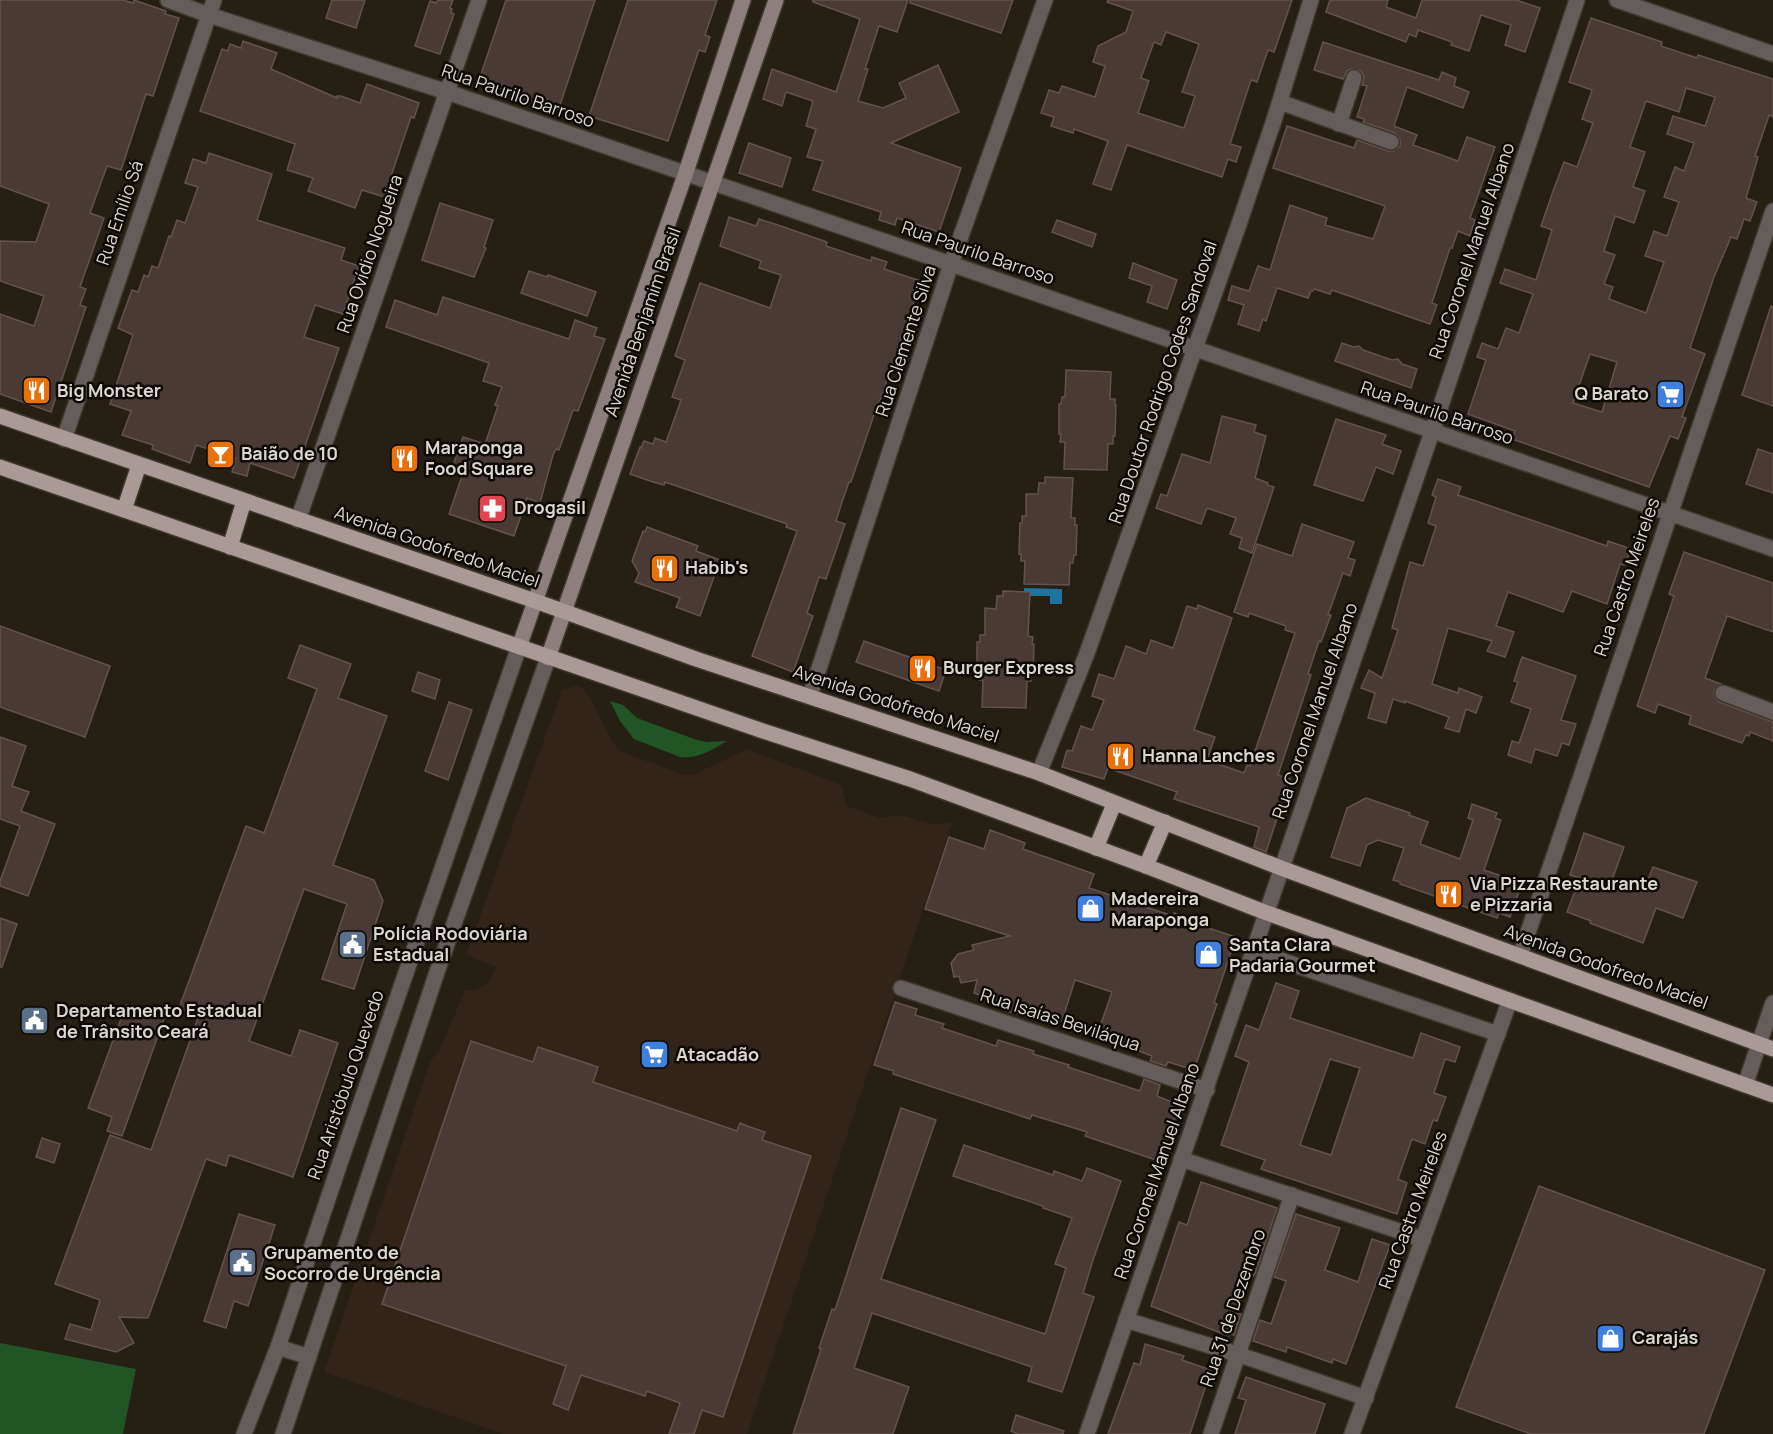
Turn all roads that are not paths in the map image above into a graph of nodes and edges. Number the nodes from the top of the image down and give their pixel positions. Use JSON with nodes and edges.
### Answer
{"nodes":[{"id":1,"x":168,"y":0,"type":"edge"},
{"id":2,"x":214,"y":0,"type":"edge"},
{"id":3,"x":479,"y":0,"type":"edge"},
{"id":4,"x":743,"y":0,"type":"edge"},
{"id":5,"x":776,"y":0,"type":"edge"},
{"id":6,"x":1045,"y":0,"type":"edge"},
{"id":7,"x":1311,"y":0,"type":"edge"},
{"id":8,"x":1577,"y":0,"type":"edge"},
{"id":9,"x":1617,"y":0,"type":"edge"},
{"id":10,"x":209,"y":15,"type":"junction"},
{"id":11,"x":1773,"y":54,"type":"edge"},
{"id":12,"x":1354,"y":78,"type":"dead end"},
{"id":13,"x":447,"y":92,"type":"junction"},
{"id":14,"x":1280,"y":102,"type":"junction"},
{"id":15,"x":1339,"y":124,"type":"junction"},
{"id":16,"x":1391,"y":142,"type":"dead end"},
{"id":17,"x":685,"y":174,"type":"junction"},
{"id":18,"x":712,"y":184,"type":"junction"},
{"id":19,"x":1773,"y":211,"type":"edge"},
{"id":20,"x":951,"y":264,"type":"junction"},
{"id":21,"x":1194,"y":348,"type":"junction"},
{"id":22,"x":0,"y":416,"type":"edge"},
{"id":23,"x":1432,"y":432,"type":"junction"},
{"id":24,"x":64,"y":439,"type":"junction"},
{"id":25,"x":139,"y":465,"type":"junction"},
{"id":26,"x":0,"y":467,"type":"edge"},
{"id":27,"x":244,"y":501,"type":"junction"},
{"id":28,"x":124,"y":510,"type":"junction"},
{"id":29,"x":1669,"y":513,"type":"junction"},
{"id":30,"x":298,"y":520,"type":"junction"},
{"id":31,"x":230,"y":547,"type":"junction"},
{"id":32,"x":1773,"y":549,"type":"edge"},
{"id":33,"x":535,"y":601,"type":"junction"},
{"id":34,"x":564,"y":612,"type":"junction"},
{"id":35,"x":519,"y":647,"type":"junction"},
{"id":36,"x":549,"y":658,"type":"junction"},
{"id":37,"x":1723,"y":693,"type":"dead end"},
{"id":38,"x":810,"y":696,"type":"junction"},
{"id":39,"x":1773,"y":712,"type":"edge"},
{"id":40,"x":1039,"y":773,"type":"junction"},
{"id":41,"x":1114,"y":804,"type":"junction"},
{"id":42,"x":1165,"y":822,"type":"junction"},
{"id":43,"x":1096,"y":848,"type":"junction"},
{"id":44,"x":1146,"y":866,"type":"junction"},
{"id":45,"x":1281,"y":868,"type":"junction"},
{"id":46,"x":1267,"y":913,"type":"junction"},
{"id":47,"x":1254,"y":951,"type":"junction"},
{"id":48,"x":1520,"y":956,"type":"junction"},
{"id":49,"x":901,"y":988,"type":"dead end"},
{"id":50,"x":1510,"y":1000,"type":"junction"},
{"id":51,"x":1773,"y":1003,"type":"edge"},
{"id":52,"x":1498,"y":1034,"type":"junction"},
{"id":53,"x":1766,"y":1046,"type":"edge"},
{"id":54,"x":1745,"y":1085,"type":"junction"},
{"id":55,"x":1207,"y":1090,"type":"junction"},
{"id":56,"x":1773,"y":1095,"type":"edge"},
{"id":57,"x":1181,"y":1159,"type":"junction"},
{"id":58,"x":1292,"y":1195,"type":"junction"},
{"id":59,"x":1422,"y":1240,"type":"junction"},
{"id":60,"x":1126,"y":1320,"type":"junction"},
{"id":61,"x":278,"y":1347,"type":"junction"},
{"id":62,"x":1237,"y":1354,"type":"junction"},
{"id":63,"x":309,"y":1357,"type":"junction"},
{"id":64,"x":1366,"y":1398,"type":"junction"},
{"id":65,"x":244,"y":1434,"type":"edge"},
{"id":66,"x":283,"y":1434,"type":"edge"},
{"id":67,"x":1087,"y":1434,"type":"edge"},
{"id":68,"x":1211,"y":1434,"type":"edge"},
{"id":69,"x":1353,"y":1434,"type":"edge"}],
"edges":[{"from":1,"to":10,"type":"street","name":"Rua Paurilo Barroso"},
{"from":2,"to":10,"type":"street","name":"Rua Emílio Sá"},
{"from":3,"to":13,"type":"street","name":"Rua Ovídio Nogueira"},
{"from":4,"to":17,"type":"main road","name":"Avenida Benjamim Brasil"},
{"from":5,"to":18,"type":"main road","name":"Avenida Benjamim Brasil"},
{"from":6,"to":20,"type":"street","name":"Rua Clemente Silva"},
{"from":7,"to":14,"type":"street","name":"Rua Doutor Rodrigo Codes Sandoval"},
{"from":8,"to":23,"type":"street","name":"Rua Coronel Manuel Albano"},
{"from":9,"to":11,"type":"street"},
{"from":10,"to":13,"type":"street","name":"Rua Paurilo Barroso"},
{"from":10,"to":24,"type":"street","name":"Rua Emílio Sá"},
{"from":12,"to":15,"type":"street"},
{"from":13,"to":17,"type":"street","name":"Rua Paurilo Barroso"},
{"from":13,"to":30,"type":"street","name":"Rua Ovídio Nogueira"},
{"from":14,"to":15,"type":"street"},
{"from":14,"to":21,"type":"street","name":"Rua Doutor Rodrigo Codes Sandoval"},
{"from":15,"to":16,"type":"street"},
{"from":17,"to":18,"type":"street","name":"Rua Paurilo Barroso"},
{"from":17,"to":33,"type":"main road","name":"Avenida Benjamim Brasil"},
{"from":18,"to":20,"type":"street","name":"Rua Paurilo Barroso"},
{"from":18,"to":34,"type":"main road","name":"Avenida Benjamim Brasil"},
{"from":19,"to":29,"type":"street","name":"Rua Castro Meireles"},
{"from":20,"to":21,"type":"street","name":"Rua Paurilo Barroso"},
{"from":20,"to":38,"type":"street","name":"Rua Clemente Silva"},
{"from":21,"to":23,"type":"street","name":"Rua Paurilo Barroso"},
{"from":21,"to":40,"type":"street","name":"Rua Doutor Rodrigo Codes Sandoval"},
{"from":22,"to":24,"type":"main road","name":"Avenida Godofredo Maciel"},
{"from":23,"to":29,"type":"street","name":"Rua Paurilo Barroso"},
{"from":23,"to":45,"type":"street","name":"Rua Coronel Manuel Albano"},
{"from":24,"to":25,"type":"main road","name":"Avenida Godofredo Maciel"},
{"from":25,"to":27,"type":"main road","name":"Avenida Godofredo Maciel"},
{"from":25,"to":28,"type":"main road"},
{"from":26,"to":28,"type":"main road"},
{"from":27,"to":30,"type":"main road","name":"Avenida Godofredo Maciel"},
{"from":27,"to":31,"type":"main road"},
{"from":28,"to":31,"type":"main road"},
{"from":29,"to":32,"type":"street","name":"Rua Paurilo Barroso"},
{"from":29,"to":48,"type":"street","name":"Rua Castro Meireles"},
{"from":30,"to":33,"type":"main road","name":"Avenida Godofredo Maciel"},
{"from":31,"to":35,"type":"main road"},
{"from":33,"to":34,"type":"main road","name":"Avenida Godofredo Maciel"},
{"from":33,"to":35,"type":"main road","name":"Avenida Benjamim Brasil"},
{"from":34,"to":36,"type":"main road","name":"Avenida Benjamim Brasil"},
{"from":34,"to":38,"type":"main road","name":"Avenida Godofredo Maciel"},
{"from":35,"to":36,"type":"main road"},
{"from":35,"to":61,"type":"street","name":"Rua Aristóbulo Quevedo"},
{"from":36,"to":43,"type":"main road"},
{"from":36,"to":63,"type":"street"},
{"from":37,"to":39,"type":"street"},
{"from":38,"to":40,"type":"main road","name":"Avenida Godofredo Maciel"},
{"from":40,"to":41,"type":"main road","name":"Avenida Godofredo Maciel"},
{"from":41,"to":42,"type":"main road","name":"Avenida Godofredo Maciel"},
{"from":41,"to":43,"type":"main road"},
{"from":42,"to":44,"type":"main road"},
{"from":42,"to":45,"type":"main road","name":"Avenida Godofredo Maciel"},
{"from":43,"to":44,"type":"main road"},
{"from":44,"to":46,"type":"main road"},
{"from":45,"to":46,"type":"street","name":"Rua Coronel Manuel Albano"},
{"from":45,"to":48,"type":"main road","name":"Avenida Godofredo Maciel"},
{"from":46,"to":47,"type":"street","name":"Rua Coronel Manuel Albano"},
{"from":46,"to":50,"type":"main road"},
{"from":47,"to":52,"type":"street"},
{"from":47,"to":55,"type":"street","name":"Rua Coronel Manuel Albano"},
{"from":48,"to":53,"type":"main road","name":"Avenida Godofredo Maciel"},
{"from":49,"to":55,"type":"street","name":"Rua Isaías Beviláqua"},
{"from":50,"to":52,"type":"street","name":"Rua Castro Meireles"},
{"from":50,"to":54,"type":"main road"},
{"from":51,"to":53,"type":"street"},
{"from":52,"to":59,"type":"street","name":"Rua Castro Meireles"},
{"from":53,"to":54,"type":"street"},
{"from":54,"to":56,"type":"main road"},
{"from":55,"to":57,"type":"street","name":"Rua Coronel Manuel Albano"},
{"from":57,"to":58,"type":"street"},
{"from":57,"to":60,"type":"street","name":"Rua Coronel Manuel Albano"},
{"from":58,"to":59,"type":"street"},
{"from":58,"to":62,"type":"street","name":"Rua 31 de Dezembro"},
{"from":59,"to":64,"type":"street","name":"Rua Castro Meireles"},
{"from":60,"to":62,"type":"street"},
{"from":60,"to":67,"type":"street","name":"Rua Coronel Manuel Albano"},
{"from":61,"to":63,"type":"street"},
{"from":61,"to":65,"type":"street","name":"Rua Aristóbulo Quevedo"},
{"from":62,"to":64,"type":"street"},
{"from":62,"to":68,"type":"street","name":"Rua 31 de Dezembro"},
{"from":63,"to":66,"type":"street"},
{"from":64,"to":69,"type":"street","name":"Rua Castro Meireles"}]}
